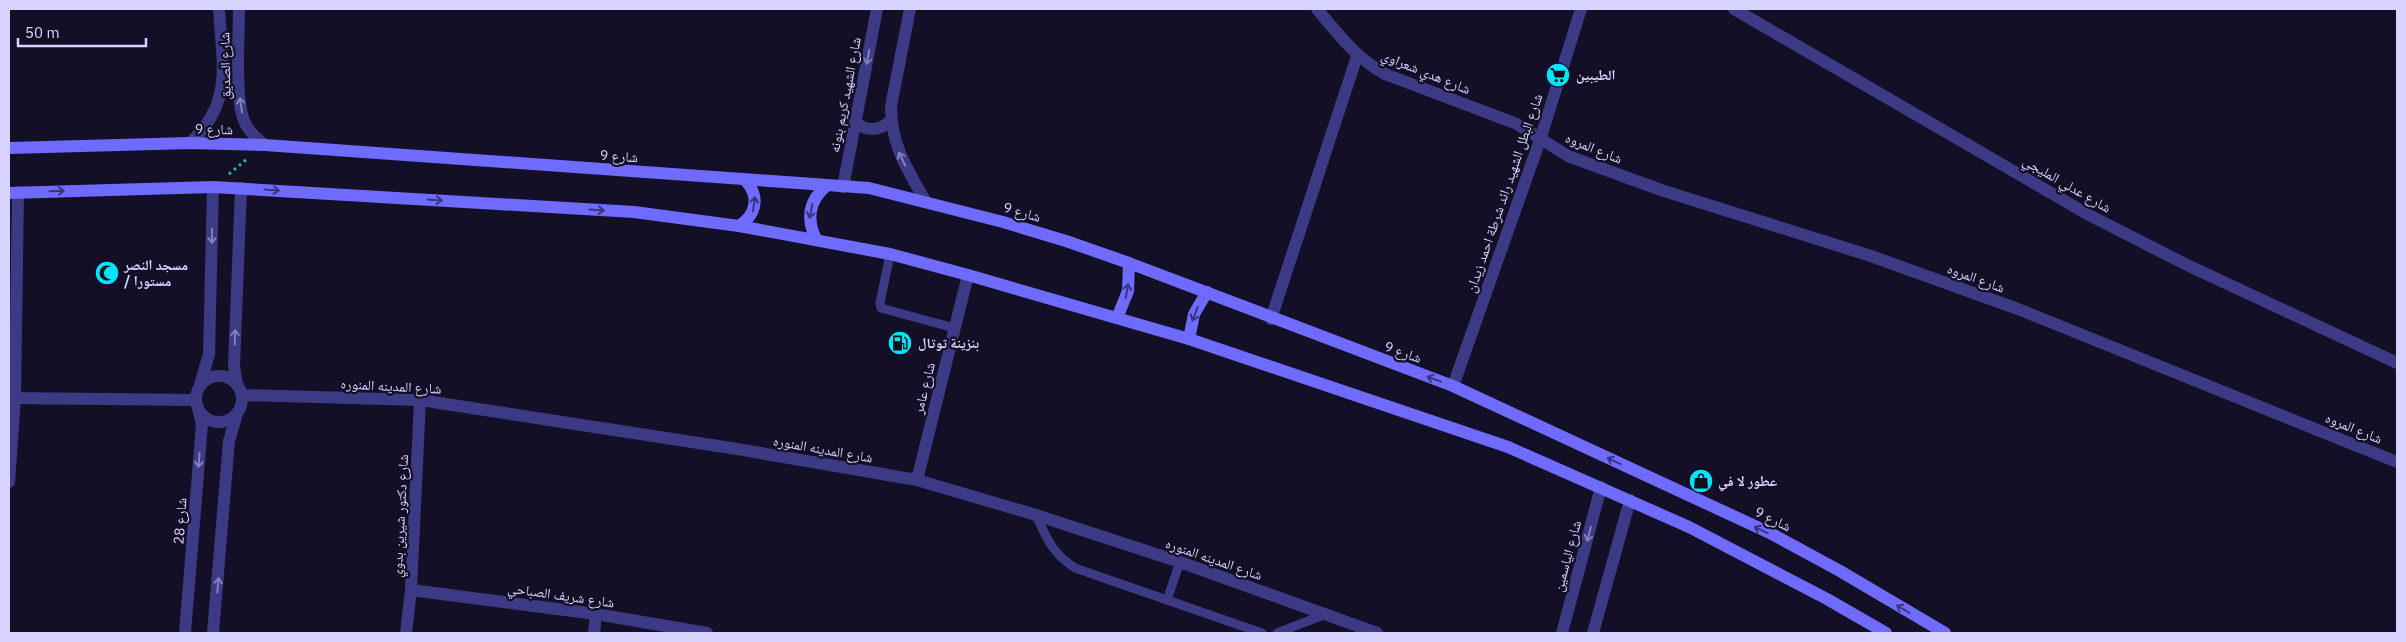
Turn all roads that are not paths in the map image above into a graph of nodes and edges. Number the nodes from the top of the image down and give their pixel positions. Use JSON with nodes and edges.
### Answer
{"nodes":[{"id":1,"x":220,"y":9,"type":"edge"},
{"id":2,"x":238,"y":9,"type":"edge"},
{"id":3,"x":877,"y":9,"type":"edge"},
{"id":4,"x":910,"y":9,"type":"edge"},
{"id":5,"x":1317,"y":9,"type":"edge"},
{"id":6,"x":1580,"y":9,"type":"edge"},
{"id":7,"x":1734,"y":9,"type":"edge"},
{"id":8,"x":1357,"y":56,"type":"junction"},
{"id":9,"x":891,"y":120,"type":"junction"},
{"id":10,"x":856,"y":122,"type":"junction"},
{"id":11,"x":1540,"y":140,"type":"junction"},
{"id":12,"x":190,"y":144,"type":"junction"},
{"id":13,"x":265,"y":145,"type":"junction"},
{"id":14,"x":9,"y":148,"type":"edge"},
{"id":15,"x":746,"y":180,"type":"junction"},
{"id":16,"x":826,"y":186,"type":"junction"},
{"id":17,"x":213,"y":187,"type":"junction"},
{"id":18,"x":843,"y":187,"type":"junction"},
{"id":19,"x":241,"y":188,"type":"junction"},
{"id":20,"x":13,"y":192,"type":"edge"},
{"id":21,"x":926,"y":202,"type":"junction"},
{"id":22,"x":739,"y":226,"type":"junction"},
{"id":23,"x":816,"y":239,"type":"junction"},
{"id":24,"x":890,"y":254,"type":"junction"},
{"id":25,"x":1129,"y":263,"type":"junction"},
{"id":26,"x":968,"y":275,"type":"junction"},
{"id":27,"x":1207,"y":292,"type":"junction"},
{"id":28,"x":1117,"y":318,"type":"junction"},
{"id":29,"x":1271,"y":319,"type":"junction"},
{"id":30,"x":954,"y":328,"type":"junction"},
{"id":31,"x":1189,"y":339,"type":"junction"},
{"id":32,"x":2397,"y":363,"type":"edge"},
{"id":33,"x":200,"y":385,"type":"junction"},
{"id":34,"x":1453,"y":386,"type":"junction"},
{"id":35,"x":240,"y":390,"type":"junction"},
{"id":36,"x":12,"y":398,"type":"edge"},
{"id":37,"x":420,"y":400,"type":"junction"},
{"id":38,"x":198,"y":406,"type":"junction"},
{"id":39,"x":237,"y":414,"type":"junction"},
{"id":40,"x":2397,"y":462,"type":"edge"},
{"id":41,"x":917,"y":480,"type":"junction"},
{"id":42,"x":9,"y":482,"type":"edge"},
{"id":43,"x":1602,"y":487,"type":"junction"},
{"id":44,"x":1630,"y":500,"type":"junction"},
{"id":45,"x":1036,"y":515,"type":"junction"},
{"id":46,"x":1180,"y":562,"type":"junction"},
{"id":47,"x":411,"y":590,"type":"junction"},
{"id":48,"x":1167,"y":600,"type":"junction"},
{"id":49,"x":596,"y":614,"type":"junction"},
{"id":50,"x":1326,"y":614,"type":"junction"},
{"id":51,"x":1362,"y":630,"type":"edge"},
{"id":52,"x":1248,"y":631,"type":"edge"},
{"id":53,"x":185,"y":633,"type":"edge"},
{"id":54,"x":213,"y":633,"type":"edge"},
{"id":55,"x":406,"y":633,"type":"edge"},
{"id":56,"x":594,"y":633,"type":"edge"},
{"id":57,"x":707,"y":633,"type":"edge"},
{"id":58,"x":1262,"y":633,"type":"edge"},
{"id":59,"x":1277,"y":633,"type":"edge"},
{"id":60,"x":1377,"y":633,"type":"edge"},
{"id":61,"x":1562,"y":633,"type":"edge"},
{"id":62,"x":1593,"y":633,"type":"edge"},
{"id":63,"x":1886,"y":633,"type":"edge"},
{"id":64,"x":1945,"y":633,"type":"edge"}],
"edges":[{"from":1,"to":12,"type":"street","name":"شارع الصديق"},
{"from":13,"to":2,"type":"street","name":"شارع الصديق","one_way":true},
{"from":3,"to":10,"type":"street","name":"شارع الشهيد كريم بنونه","one_way":true},
{"from":4,"to":9,"type":"street"},
{"from":5,"to":8,"type":"street","name":"شارع هدي شعراوي"},
{"from":6,"to":11,"type":"street","name":"شارع البطل الشهيد رائد شرطة احمد زيدان"},
{"from":7,"to":32,"type":"street","name":"شارع عدلي المليجي"},
{"from":8,"to":11,"type":"street","name":"شارع هدي شعراوي"},
{"from":8,"to":29,"type":"street"},
{"from":9,"to":10,"type":"street"},
{"from":21,"to":9,"type":"street","one_way":true},
{"from":10,"to":18,"type":"street","name":"شارع الشهيد كريم بنونه"},
{"from":11,"to":34,"type":"street","name":"شارع البطل الشهيد رائد شرطة احمد زيدان"},
{"from":11,"to":40,"type":"street","name":"شارع المروه"},
{"from":12,"to":13,"type":"main road","name":"شارع 9"},
{"from":12,"to":14,"type":"main road","name":"شارع 9"},
{"from":13,"to":15,"type":"main road","name":"شارع 9"},
{"from":15,"to":16,"type":"main road","name":"شارع 9"},
{"from":22,"to":15,"type":"main road","one_way":true},
{"from":16,"to":18,"type":"main road","name":"شارع 9"},
{"from":16,"to":23,"type":"main road","one_way":true},
{"from":17,"to":19,"type":"main road"},
{"from":20,"to":17,"type":"main road","one_way":true},
{"from":17,"to":33,"type":"street","one_way":true},
{"from":18,"to":21,"type":"main road","name":"شارع 9"},
{"from":19,"to":22,"type":"main road","one_way":true},
{"from":35,"to":19,"type":"street","one_way":true},
{"from":20,"to":36,"type":"street"},
{"from":21,"to":25,"type":"main road","name":"شارع 9"},
{"from":22,"to":23,"type":"main road"},
{"from":23,"to":24,"type":"main road"},
{"from":24,"to":26,"type":"main road"},
{"from":24,"to":30,"type":"lane"},
{"from":25,"to":27,"type":"main road","name":"شارع 9"},
{"from":28,"to":25,"type":"main road","one_way":true},
{"from":26,"to":28,"type":"main road"},
{"from":26,"to":30,"type":"street","name":"شارع عامر"},
{"from":27,"to":29,"type":"main road","name":"شارع 9"},
{"from":27,"to":31,"type":"main road","one_way":true},
{"from":28,"to":31,"type":"main road"},
{"from":34,"to":29,"type":"main road","name":"شارع 9","one_way":true},
{"from":30,"to":41,"type":"street","name":"شارع عامر"},
{"from":31,"to":43,"type":"main road"},
{"from":33,"to":35,"type":"street"},
{"from":33,"to":38,"type":"street"},
{"from":64,"to":34,"type":"main road","name":"شارع 9","one_way":true},
{"from":35,"to":37,"type":"street","name":"شارع المدينه المنوره"},
{"from":35,"to":39,"type":"street"},
{"from":36,"to":38,"type":"street"},
{"from":36,"to":42,"type":"street"},
{"from":37,"to":41,"type":"street","name":"شارع المدينه المنوره"},
{"from":37,"to":47,"type":"street","name":"شارع دكتور شيرين بدوي"},
{"from":38,"to":39,"type":"street"},
{"from":38,"to":53,"type":"street","name":"شارع 28","one_way":true},
{"from":54,"to":39,"type":"street","one_way":true},
{"from":41,"to":45,"type":"street","name":"شارع المدينه المنوره"},
{"from":43,"to":44,"type":"main road"},
{"from":43,"to":61,"type":"street","name":"شارع الياسمين","one_way":true},
{"from":44,"to":62,"type":"street"},
{"from":44,"to":63,"type":"main road"},
{"from":45,"to":46,"type":"street","name":"شارع المدينه المنوره"},
{"from":45,"to":48,"type":"lane"},
{"from":46,"to":48,"type":"lane"},
{"from":46,"to":50,"type":"street","name":"شارع المدينه المنوره"},
{"from":47,"to":49,"type":"street","name":"شارع شريف الصباحي"},
{"from":47,"to":55,"type":"street","name":"شارع دكتور شيرين بدوي"},
{"from":48,"to":52,"type":"lane"},
{"from":49,"to":56,"type":"street"},
{"from":49,"to":57,"type":"street","name":"شارع شريف الصباحي"},
{"from":50,"to":51,"type":"street","name":"شارع المدينه المنوره"},
{"from":50,"to":59,"type":"lane"},
{"from":51,"to":60,"type":"street","name":"شارع المدينه المنوره"},
{"from":52,"to":58,"type":"lane"}]}
